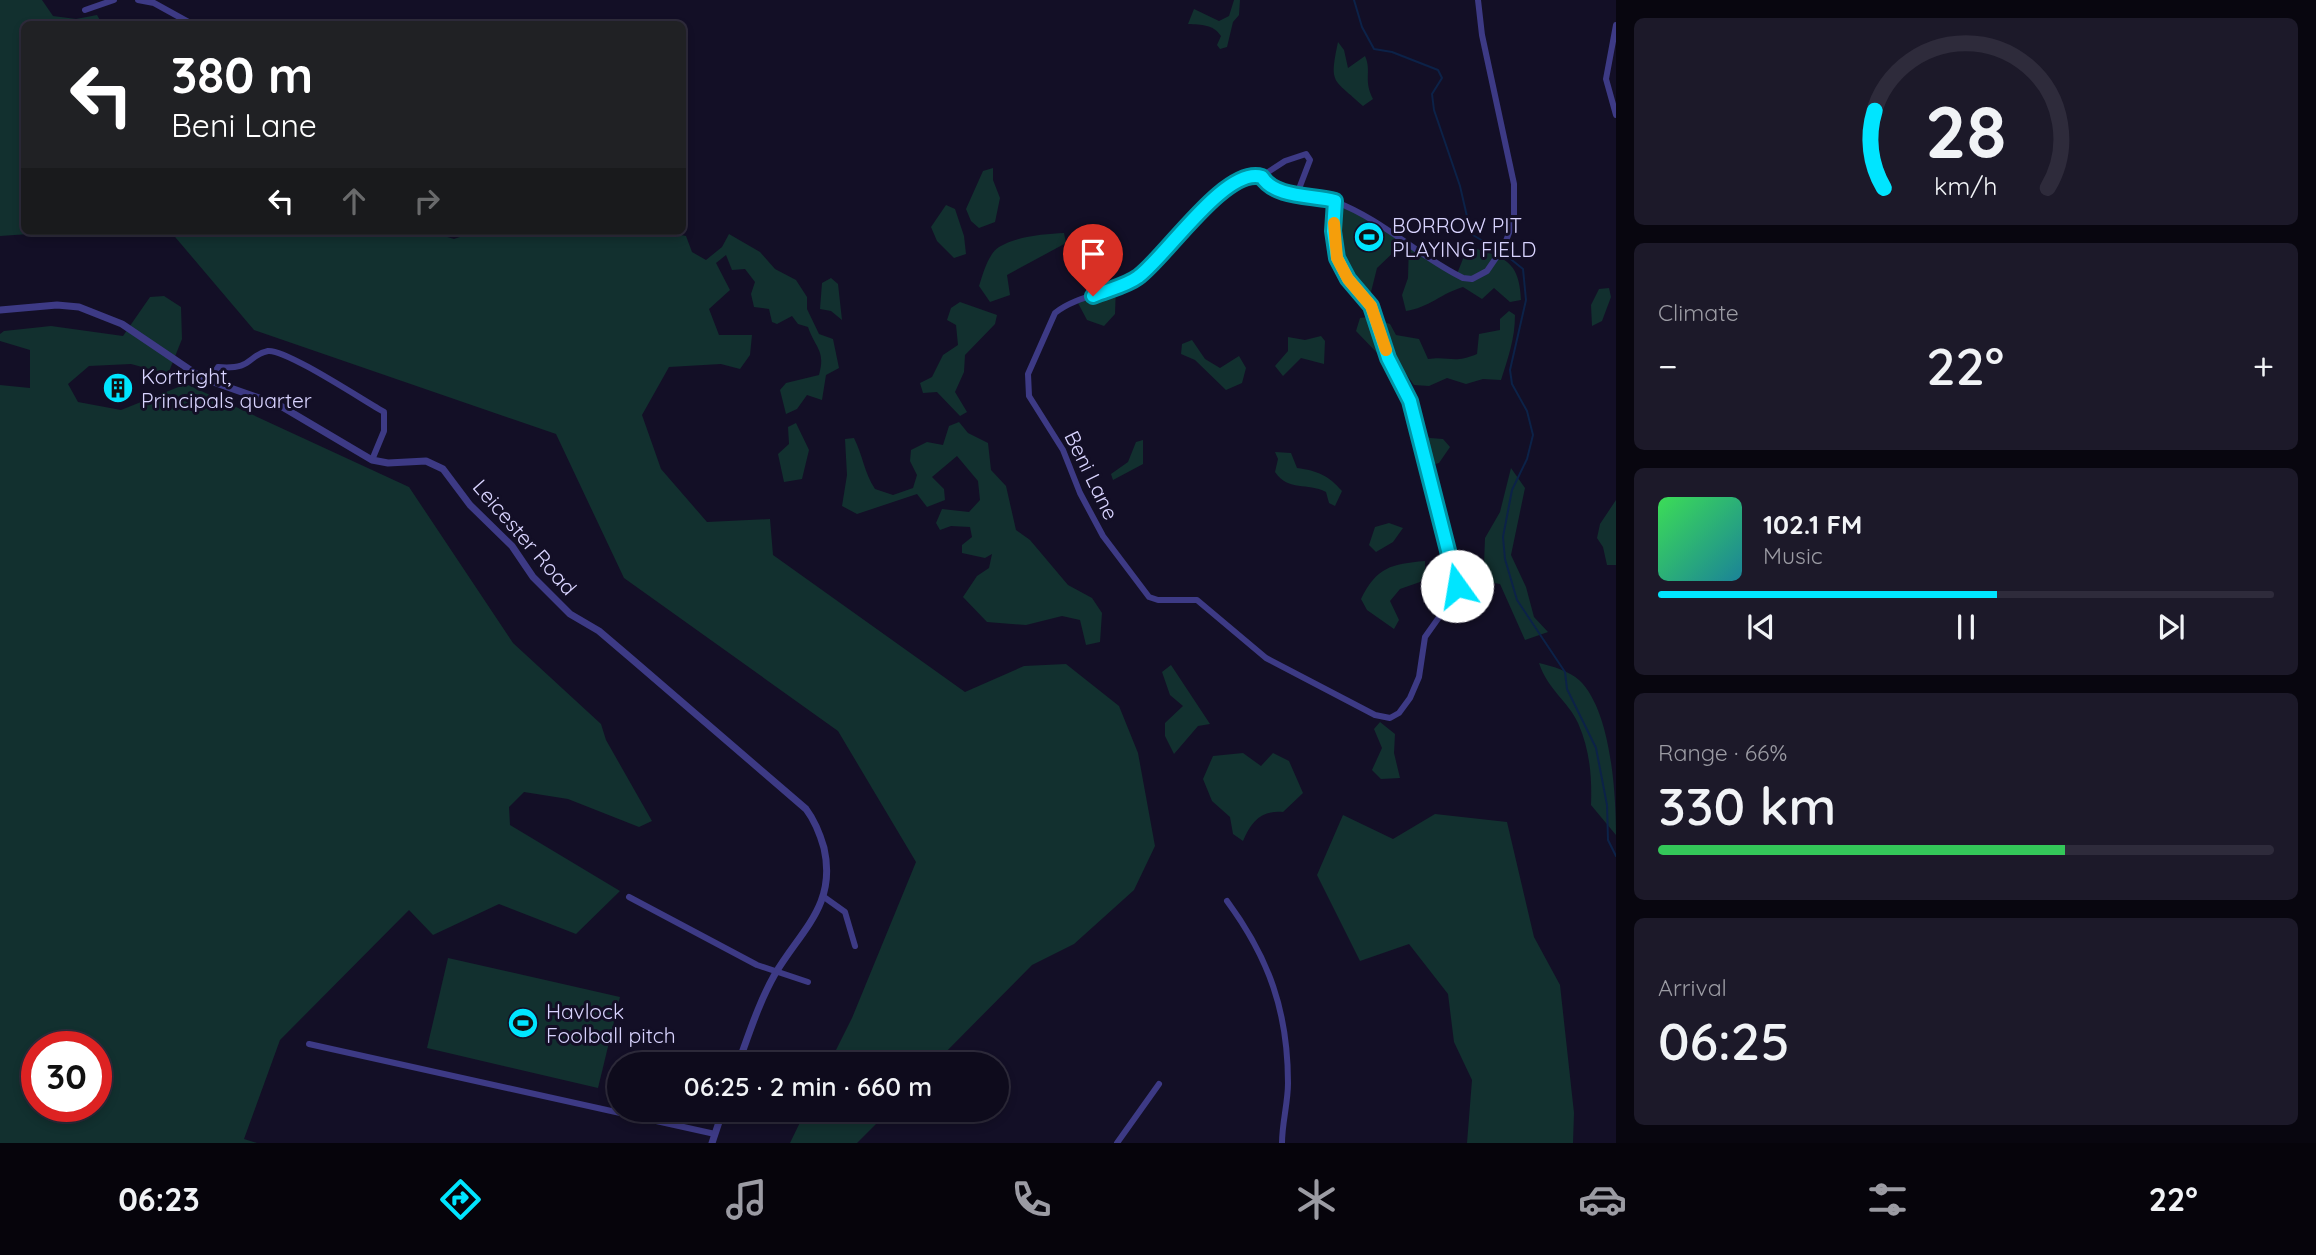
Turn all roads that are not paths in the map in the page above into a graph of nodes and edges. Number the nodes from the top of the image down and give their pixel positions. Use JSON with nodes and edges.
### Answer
{"nodes":[{"id":1,"x":114,"y":0,"type":"edge"},
{"id":2,"x":138,"y":0,"type":"edge"},
{"id":3,"x":1478,"y":0,"type":"edge"},
{"id":4,"x":85,"y":10,"type":"dead end"},
{"id":5,"x":187,"y":21,"type":"edge"},
{"id":6,"x":1616,"y":25,"type":"edge"},
{"id":7,"x":1616,"y":115,"type":"edge"},
{"id":8,"x":1262,"y":177,"type":"junction"},
{"id":9,"x":1297,"y":194,"type":"junction"},
{"id":10,"x":1335,"y":201,"type":"junction"},
{"id":11,"x":0,"y":310,"type":"edge"},
{"id":12,"x":209,"y":381,"type":"junction"},
{"id":13,"x":372,"y":460,"type":"junction"},
{"id":14,"x":629,"y":897,"type":"dead end"},
{"id":15,"x":824,"y":897,"type":"junction"},
{"id":16,"x":1227,"y":901,"type":"dead end"},
{"id":17,"x":855,"y":946,"type":"dead end"},
{"id":18,"x":776,"y":973,"type":"junction"},
{"id":19,"x":808,"y":982,"type":"dead end"},
{"id":20,"x":309,"y":1044,"type":"dead end"},
{"id":21,"x":743,"y":1052,"type":"edge"},
{"id":22,"x":1160,"y":1084,"type":"dead end"},
{"id":23,"x":719,"y":1122,"type":"edge"},
{"id":24,"x":715,"y":1134,"type":"junction"},
{"id":25,"x":712,"y":1143,"type":"edge"},
{"id":26,"x":1117,"y":1143,"type":"edge"},
{"id":27,"x":1282,"y":1143,"type":"edge"}],
"edges":[{"from":1,"to":4,"type":"street"},
{"from":2,"to":5,"type":"street"},
{"from":3,"to":10,"type":"street"},
{"from":6,"to":7,"type":"street"},
{"from":8,"to":9,"type":"street"},
{"from":8,"to":9,"type":"street","name":"Beni Lane"},
{"from":8,"to":10,"type":"street","name":"Beni Lane"},
{"from":9,"to":10,"type":"street"},
{"from":11,"to":12,"type":"street","name":"Leicester Road"},
{"from":12,"to":13,"type":"street","name":"Leicester Road"},
{"from":12,"to":13,"type":"street"},
{"from":13,"to":15,"type":"street","name":"Leicester Road"},
{"from":14,"to":18,"type":"street"},
{"from":15,"to":17,"type":"street"},
{"from":15,"to":18,"type":"street","name":"Leicester Road"},
{"from":16,"to":27,"type":"street"},
{"from":18,"to":19,"type":"street"},
{"from":18,"to":21,"type":"street","name":"Leicester Road"},
{"from":20,"to":24,"type":"street"},
{"from":22,"to":26,"type":"street"},
{"from":23,"to":24,"type":"street"},
{"from":24,"to":25,"type":"street"}]}
